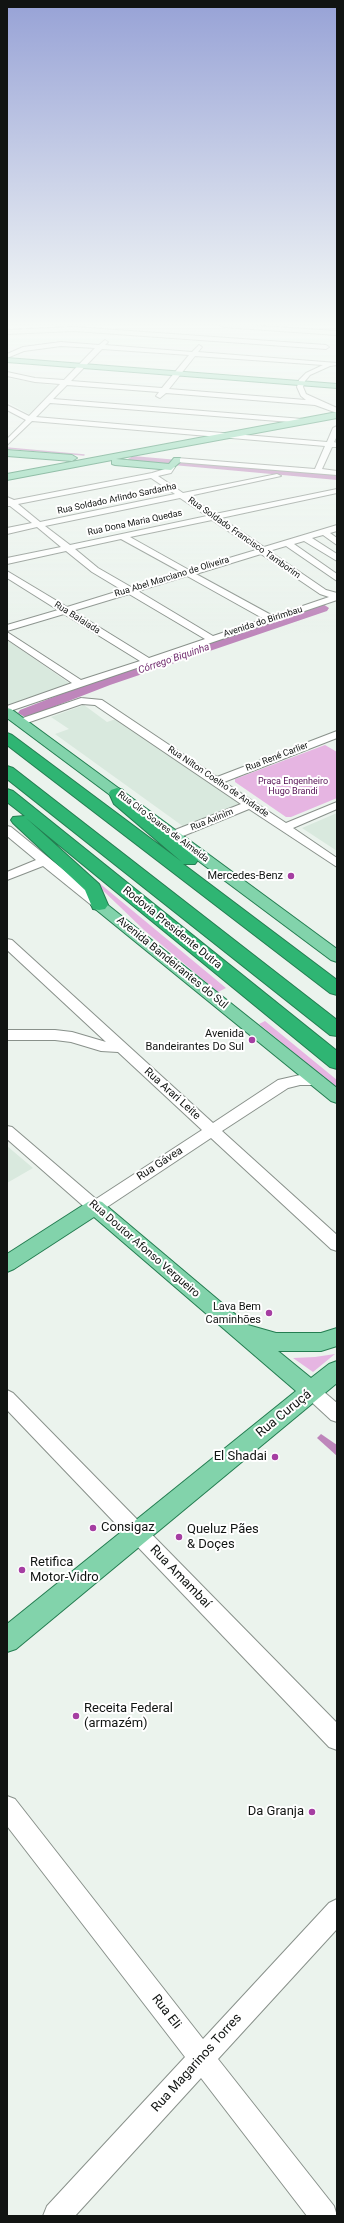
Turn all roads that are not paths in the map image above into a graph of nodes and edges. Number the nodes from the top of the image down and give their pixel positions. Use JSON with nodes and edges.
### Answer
{"nodes":[{"id":1,"x":337,"y":428,"type":"edge"},
{"id":2,"x":21,"y":429,"type":"edge"},
{"id":3,"x":145,"y":429,"type":"edge"},
{"id":4,"x":252,"y":429,"type":"edge"},
{"id":5,"x":226,"y":435,"type":"junction"},
{"id":6,"x":7,"y":444,"type":"edge"},
{"id":7,"x":333,"y":445,"type":"edge"},
{"id":8,"x":34,"y":451,"type":"junction"},
{"id":9,"x":7,"y":453,"type":"edge"},
{"id":10,"x":90,"y":456,"type":"junction"},
{"id":11,"x":118,"y":456,"type":"junction"},
{"id":12,"x":174,"y":464,"type":"junction"},
{"id":13,"x":316,"y":472,"type":"junction"},
{"id":14,"x":337,"y":474,"type":"edge"},
{"id":15,"x":152,"y":475,"type":"junction"},
{"id":16,"x":277,"y":476,"type":"dead end"},
{"id":17,"x":7,"y":477,"type":"edge"},
{"id":18,"x":337,"y":491,"type":"edge"},
{"id":19,"x":183,"y":495,"type":"junction"},
{"id":20,"x":9,"y":502,"type":"edge"},
{"id":21,"x":212,"y":517,"type":"junction"},
{"id":22,"x":38,"y":525,"type":"junction"},
{"id":23,"x":337,"y":528,"type":"edge"},
{"id":24,"x":7,"y":531,"type":"edge"},
{"id":25,"x":324,"y":532,"type":"junction"},
{"id":26,"x":121,"y":536,"type":"junction"},
{"id":27,"x":306,"y":538,"type":"junction"},
{"id":28,"x":337,"y":542,"type":"edge"},
{"id":29,"x":287,"y":543,"type":"junction"},
{"id":30,"x":66,"y":548,"type":"junction"},
{"id":31,"x":261,"y":550,"type":"junction"},
{"id":32,"x":337,"y":558,"type":"edge"},
{"id":33,"x":7,"y":561,"type":"edge"},
{"id":34,"x":187,"y":572,"type":"junction"},
{"id":35,"x":7,"y":574,"type":"edge"},
{"id":36,"x":337,"y":578,"type":"edge"},
{"id":37,"x":128,"y":591,"type":"junction"},
{"id":38,"x":336,"y":594,"type":"edge"},
{"id":39,"x":65,"y":611,"type":"junction"},
{"id":40,"x":272,"y":619,"type":"junction"},
{"id":41,"x":7,"y":628,"type":"edge"},
{"id":42,"x":7,"y":636,"type":"edge"},
{"id":43,"x":212,"y":639,"type":"junction"},
{"id":44,"x":147,"y":661,"type":"junction"},
{"id":45,"x":80,"y":684,"type":"junction"},
{"id":46,"x":7,"y":709,"type":"edge"},
{"id":47,"x":7,"y":712,"type":"edge"},
{"id":48,"x":21,"y":722,"type":"junction"},
{"id":49,"x":337,"y":734,"type":"edge"},
{"id":50,"x":7,"y":738,"type":"edge"},
{"id":51,"x":7,"y":758,"type":"edge"},
{"id":52,"x":7,"y":771,"type":"edge"},
{"id":53,"x":216,"y":780,"type":"junction"},
{"id":54,"x":117,"y":793,"type":"junction"},
{"id":55,"x":7,"y":794,"type":"edge"},
{"id":56,"x":251,"y":804,"type":"junction"},
{"id":57,"x":337,"y":805,"type":"edge"},
{"id":58,"x":7,"y":809,"type":"edge"},
{"id":59,"x":284,"y":828,"type":"junction"},
{"id":60,"x":7,"y":830,"type":"edge"},
{"id":61,"x":174,"y":835,"type":"junction"},
{"id":62,"x":44,"y":861,"type":"junction"},
{"id":63,"x":337,"y":863,"type":"edge"},
{"id":64,"x":7,"y":876,"type":"edge"},
{"id":65,"x":99,"y":905,"type":"junction"},
{"id":66,"x":234,"y":909,"type":"junction"},
{"id":67,"x":7,"y":943,"type":"edge"},
{"id":68,"x":337,"y":957,"type":"edge"},
{"id":69,"x":337,"y":989,"type":"edge"},
{"id":70,"x":337,"y":1016,"type":"edge"},
{"id":71,"x":101,"y":1029,"type":"junction"},
{"id":72,"x":337,"y":1030,"type":"edge"},
{"id":73,"x":7,"y":1035,"type":"edge"},
{"id":74,"x":72,"y":1037,"type":"junction"},
{"id":75,"x":121,"y":1048,"type":"junction"},
{"id":76,"x":337,"y":1062,"type":"edge"},
{"id":77,"x":318,"y":1081,"type":"junction"},
{"id":78,"x":337,"y":1097,"type":"edge"},
{"id":79,"x":7,"y":1131,"type":"edge"},
{"id":80,"x":211,"y":1131,"type":"junction"},
{"id":81,"x":95,"y":1206,"type":"junction"},
{"id":82,"x":337,"y":1245,"type":"edge"},
{"id":83,"x":7,"y":1264,"type":"edge"},
{"id":84,"x":240,"y":1331,"type":"junction"},
{"id":85,"x":337,"y":1337,"type":"edge"},
{"id":86,"x":337,"y":1370,"type":"edge"},
{"id":87,"x":311,"y":1392,"type":"junction"},
{"id":88,"x":7,"y":1398,"type":"edge"},
{"id":89,"x":337,"y":1414,"type":"edge"},
{"id":90,"x":139,"y":1533,"type":"junction"},
{"id":91,"x":7,"y":1640,"type":"edge"},
{"id":92,"x":337,"y":1739,"type":"edge"},
{"id":93,"x":7,"y":1807,"type":"edge"},
{"id":94,"x":337,"y":1911,"type":"edge"},
{"id":95,"x":202,"y":2058,"type":"junction"},
{"id":96,"x":57,"y":2216,"type":"edge"},
{"id":97,"x":324,"y":2216,"type":"edge"}],
"edges":[{"from":1,"to":7,"type":"street"},
{"from":2,"to":6,"type":"street"},
{"from":3,"to":5,"type":"street"},
{"from":4,"to":5,"type":"main road"},
{"from":5,"to":7,"type":"street"},
{"from":5,"to":11,"type":"main road"},
{"from":6,"to":8,"type":"main road"},
{"from":7,"to":13,"type":"street"},
{"from":8,"to":9,"type":"main road"},
{"from":8,"to":10,"type":"main road"},
{"from":8,"to":10,"type":"main road"},
{"from":10,"to":11,"type":"main road"},
{"from":10,"to":11,"type":"main road"},
{"from":10,"to":12,"type":"main road"},
{"from":10,"to":17,"type":"main road"},
{"from":11,"to":12,"type":"main road"},
{"from":12,"to":13,"type":"street"},
{"from":12,"to":15,"type":"street"},
{"from":13,"to":14,"type":"street"},
{"from":15,"to":19,"type":"street","name":"Rua Soldado Francisco Tamborim"},
{"from":15,"to":20,"type":"street"},
{"from":16,"to":19,"type":"street","name":"Rua Soldado Arlindo Sardanha"},
{"from":18,"to":21,"type":"street","name":"Rua Dona Maria Quedas"},
{"from":19,"to":21,"type":"street","name":"Rua Soldado Francisco Tamborim"},
{"from":19,"to":22,"type":"street","name":"Rua Soldado Arlindo Sardanha"},
{"from":20,"to":22,"type":"street"},
{"from":21,"to":26,"type":"street","name":"Rua Dona Maria Quedas"},
{"from":21,"to":31,"type":"street","name":"Rua Soldado Francisco Tamborim"},
{"from":22,"to":24,"type":"street","name":"Rua Soldado Arlindo Sardanha"},
{"from":22,"to":30,"type":"street"},
{"from":23,"to":25,"type":"street","name":"Rua Abel Marciano de Oliveira"},
{"from":25,"to":27,"type":"street","name":"Rua Abel Marciano de Oliveira"},
{"from":25,"to":28,"type":"street"},
{"from":26,"to":30,"type":"street","name":"Rua Dona Maria Quedas"},
{"from":26,"to":34,"type":"street"},
{"from":27,"to":29,"type":"street","name":"Rua Abel Marciano de Oliveira"},
{"from":27,"to":32,"type":"street"},
{"from":29,"to":31,"type":"street","name":"Rua Abel Marciano de Oliveira"},
{"from":29,"to":36,"type":"street"},
{"from":30,"to":33,"type":"street","name":"Rua Dona Maria Quedas"},
{"from":30,"to":37,"type":"street"},
{"from":31,"to":34,"type":"street","name":"Rua Abel Marciano de Oliveira"},
{"from":31,"to":38,"type":"street","name":"Rua Soldado Francisco Tamborim"},
{"from":34,"to":37,"type":"street","name":"Rua Abel Marciano de Oliveira"},
{"from":34,"to":40,"type":"street"},
{"from":35,"to":39,"type":"street","name":"Rua Balaiada"},
{"from":37,"to":39,"type":"street","name":"Rua Abel Marciano de Oliveira"},
{"from":37,"to":43,"type":"street"},
{"from":38,"to":40,"type":"street","name":"Avenida do Birimbau"},
{"from":39,"to":41,"type":"street","name":"Rua Abel Marciano de Oliveira"},
{"from":39,"to":44,"type":"street","name":"Rua Balaiada"},
{"from":40,"to":43,"type":"street","name":"Avenida do Birimbau"},
{"from":42,"to":45,"type":"street"},
{"from":43,"to":44,"type":"street","name":"Avenida do Birimbau"},
{"from":44,"to":45,"type":"street","name":"Avenida do Birimbau"},
{"from":45,"to":46,"type":"street","name":"Avenida do Birimbau"},
{"from":47,"to":48,"type":"main road","name":"Rua Ciro Soares de Almeida"},
{"from":48,"to":53,"type":"street","name":"Rua Nílton Coelho de Andrade"},
{"from":48,"to":54,"type":"main road","name":"Rua Ciro Soares de Almeida"},
{"from":49,"to":53,"type":"street","name":"Rua René Carlier"},
{"from":50,"to":66,"type":"highway"},
{"from":51,"to":70,"type":"highway"},
{"from":52,"to":72,"type":"highway","name":"Rodovia Presidente Dutra"},
{"from":53,"to":56,"type":"street","name":"Rua Nílton Coelho de Andrade"},
{"from":54,"to":61,"type":"main road","name":"Rua Ciro Soares de Almeida"},
{"from":54,"to":66,"type":"highway"},
{"from":55,"to":76,"type":"highway","name":"Rodovia Presidente Dutra"},
{"from":56,"to":59,"type":"street","name":"Rua Nílton Coelho de Andrade"},
{"from":56,"to":61,"type":"street","name":"Rua Axinim"},
{"from":57,"to":59,"type":"street"},
{"from":58,"to":65,"type":"highway"},
{"from":59,"to":63,"type":"street","name":"Rua Nílton Coelho de Andrade"},
{"from":60,"to":62,"type":"street","name":"Avenida Bandeirantes do Sul"},
{"from":61,"to":68,"type":"main road","name":"Rua Ciro Soares de Almeida"},
{"from":62,"to":64,"type":"street"},
{"from":62,"to":65,"type":"street","name":"Avenida Bandeirantes do Sul"},
{"from":65,"to":77,"type":"main road","name":"Avenida Bandeirantes do Sul"},
{"from":66,"to":69,"type":"highway"},
{"from":67,"to":71,"type":"street","name":"Rua Arari Leite"},
{"from":71,"to":74,"type":"street"},
{"from":71,"to":75,"type":"street","name":"Rua Arari Leite"},
{"from":73,"to":74,"type":"street"},
{"from":74,"to":75,"type":"street"},
{"from":75,"to":80,"type":"street","name":"Rua Arari Leite"},
{"from":77,"to":78,"type":"main road","name":"Avenida Bandeirantes do Sul"},
{"from":77,"to":80,"type":"street","name":"Rua Gávea"},
{"from":79,"to":81,"type":"street","name":"Rua Doutor Afonso Vergueiro"},
{"from":80,"to":81,"type":"street","name":"Rua Gávea"},
{"from":80,"to":82,"type":"street","name":"Rua Arari Leite"},
{"from":81,"to":83,"type":"main road","name":"Rua Gávea"},
{"from":81,"to":84,"type":"main road","name":"Rua Doutor Afonso Vergueiro"},
{"from":84,"to":85,"type":"main road"},
{"from":84,"to":87,"type":"main road","name":"Rua Doutor Afonso Vergueiro"},
{"from":86,"to":87,"type":"main road","name":"Rua Curuçá"},
{"from":87,"to":89,"type":"street","name":"Rua Doutor Afonso Vergueiro"},
{"from":87,"to":90,"type":"main road","name":"Rua Curuçá"},
{"from":88,"to":90,"type":"street","name":"Rua Amambaí"},
{"from":90,"to":91,"type":"main road","name":"Rua Curuçá"},
{"from":90,"to":92,"type":"street","name":"Rua Amambaí"},
{"from":93,"to":95,"type":"street","name":"Rua Eli"},
{"from":94,"to":95,"type":"street","name":"Rua Magarinos Torres"},
{"from":95,"to":96,"type":"street","name":"Rua Magarinos Torres"},
{"from":95,"to":97,"type":"street","name":"Rua Eli"}]}
